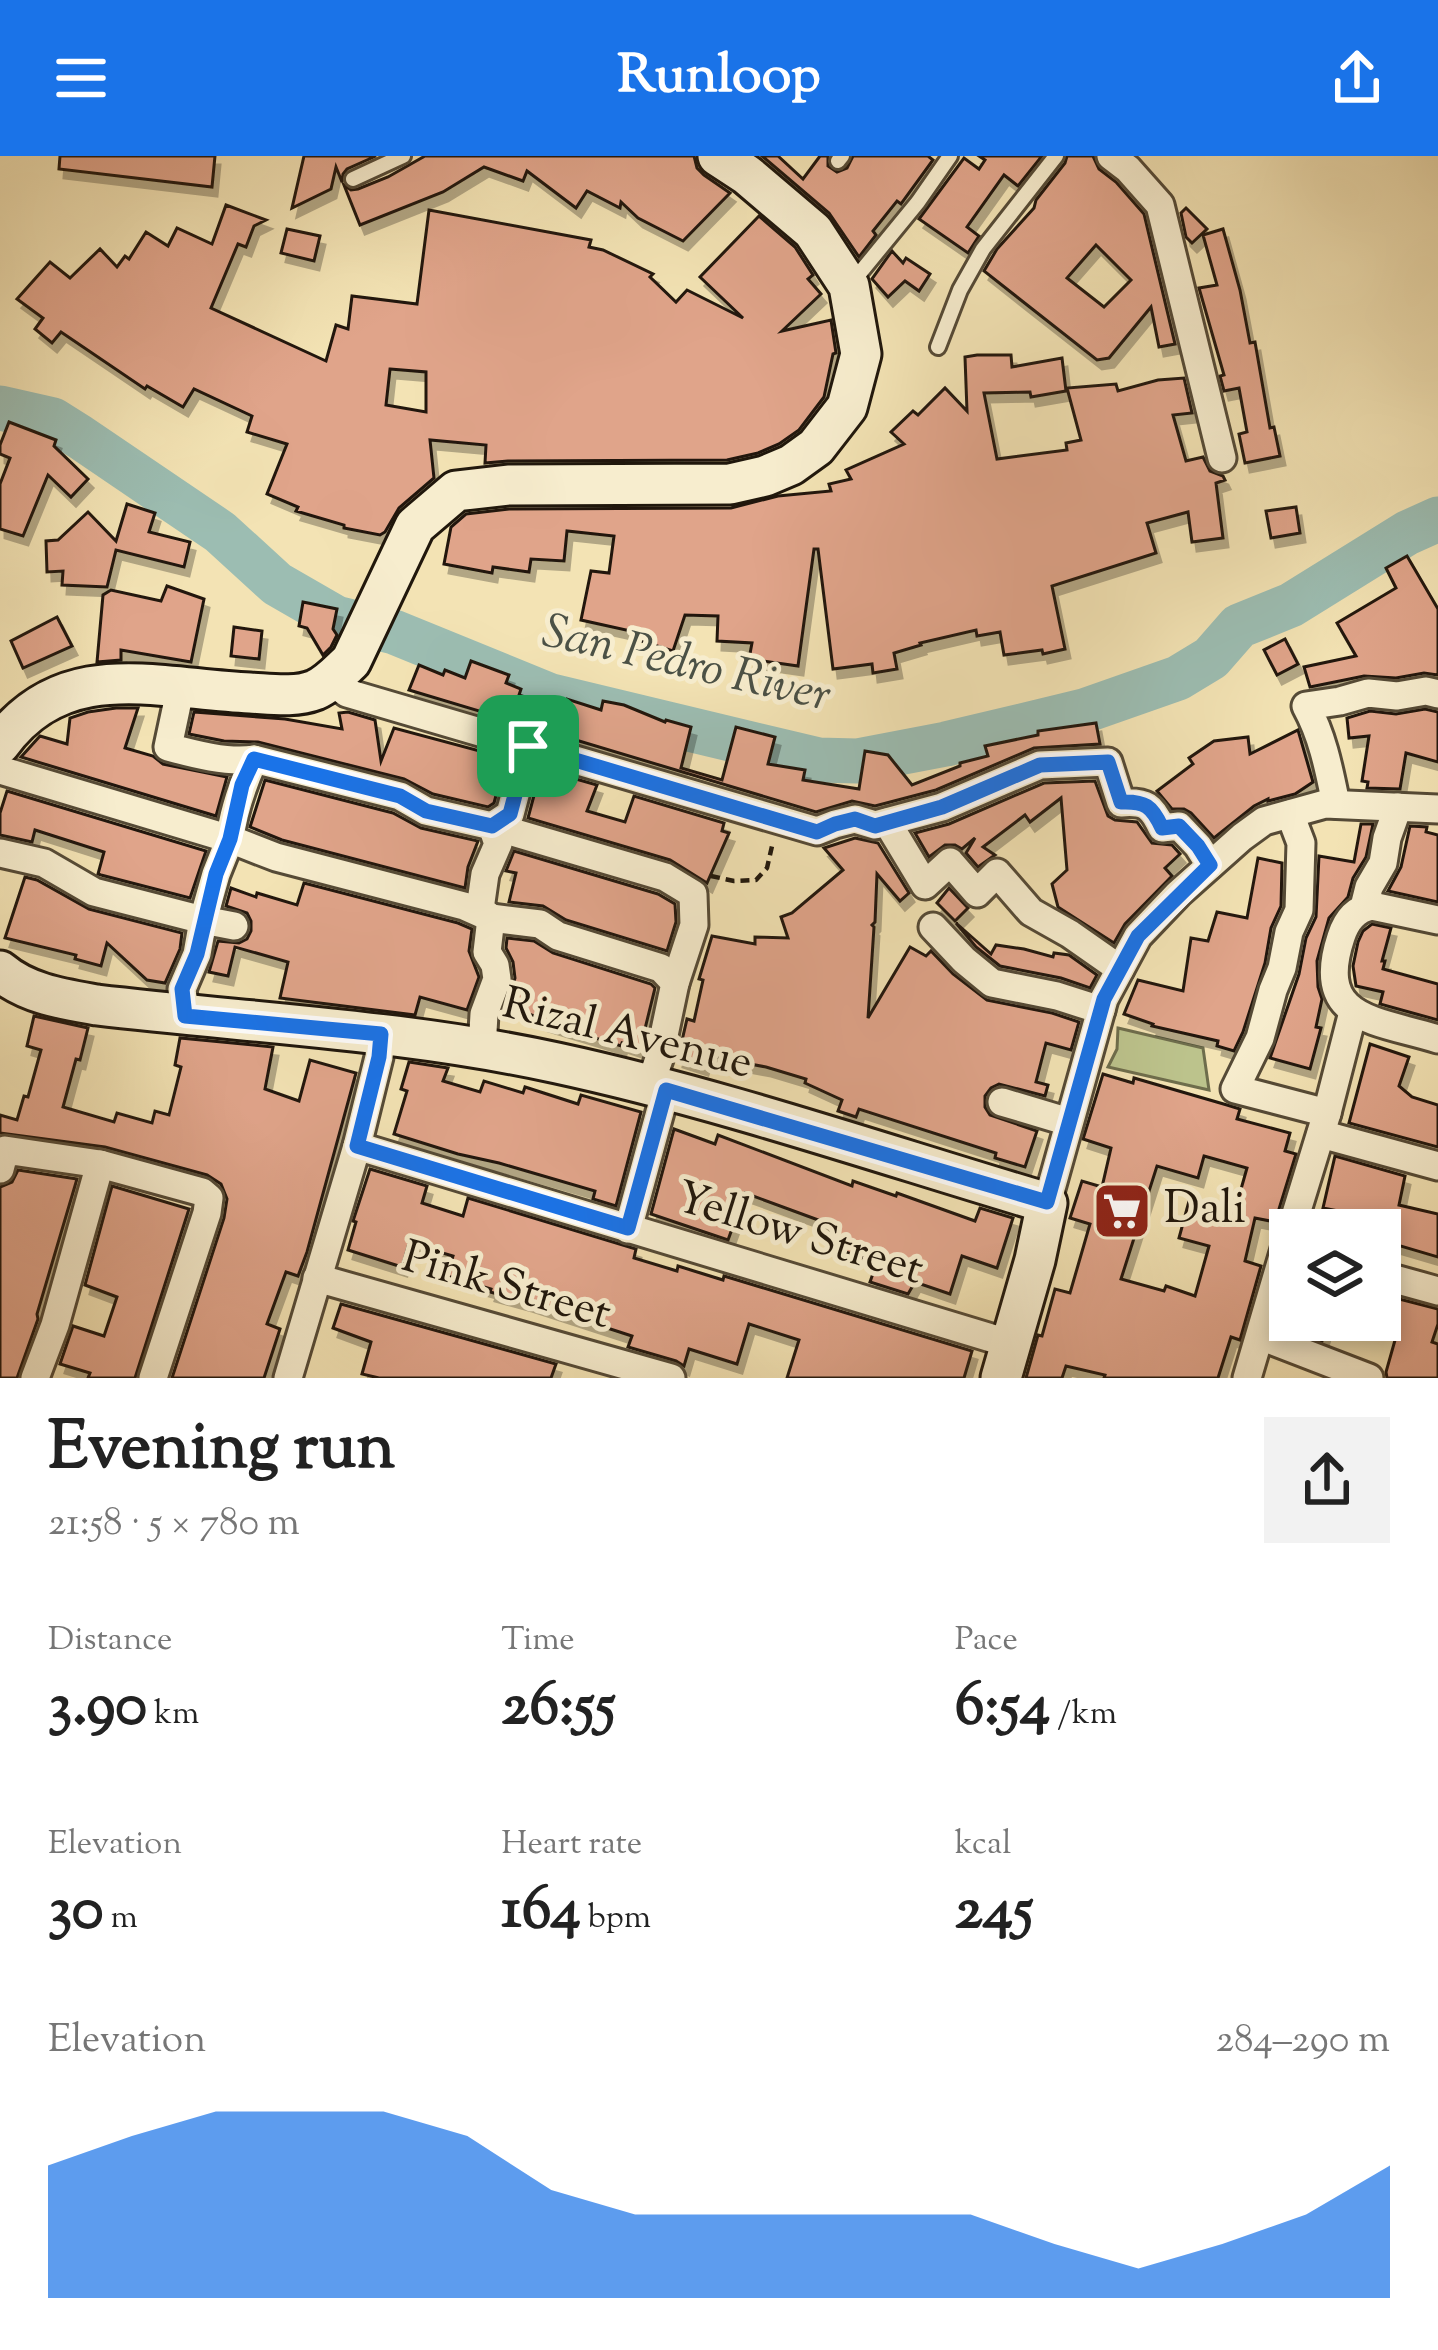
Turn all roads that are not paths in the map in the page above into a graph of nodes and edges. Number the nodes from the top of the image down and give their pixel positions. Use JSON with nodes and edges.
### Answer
{"nodes":[{"id":1,"x":403,"y":156,"type":"edge"},
{"id":2,"x":718,"y":156,"type":"edge"},
{"id":3,"x":950,"y":156,"type":"edge"},
{"id":4,"x":1056,"y":156,"type":"edge"},
{"id":5,"x":1111,"y":156,"type":"edge"},
{"id":6,"x":353,"y":179,"type":"dead end"},
{"id":7,"x":849,"y":286,"type":"junction"},
{"id":8,"x":938,"y":347,"type":"dead end"},
{"id":9,"x":1222,"y":458,"type":"dead end"},
{"id":10,"x":346,"y":663,"type":"junction"},
{"id":11,"x":1438,"y":694,"type":"edge"},
{"id":12,"x":178,"y":700,"type":"dead end"},
{"id":13,"x":0,"y":744,"type":"edge"},
{"id":14,"x":528,"y":746,"type":"junction"},
{"id":15,"x":254,"y":759,"type":"junction"},
{"id":16,"x":0,"y":770,"type":"edge"},
{"id":17,"x":1336,"y":805,"type":"junction"},
{"id":18,"x":1398,"y":807,"type":"junction"},
{"id":19,"x":1438,"y":809,"type":"edge"},
{"id":20,"x":1289,"y":814,"type":"junction"},
{"id":21,"x":887,"y":822,"type":"junction"},
{"id":22,"x":492,"y":826,"type":"junction"},
{"id":23,"x":230,"y":839,"type":"junction"},
{"id":24,"x":0,"y":853,"type":"edge"},
{"id":25,"x":1210,"y":865,"type":"junction"},
{"id":26,"x":1364,"y":908,"type":"junction"},
{"id":27,"x":491,"y":918,"type":"junction"},
{"id":28,"x":203,"y":920,"type":"junction"},
{"id":29,"x":1438,"y":920,"type":"edge"},
{"id":30,"x":233,"y":926,"type":"dead end"},
{"id":31,"x":933,"y":927,"type":"dead end"},
{"id":32,"x":1120,"y":969,"type":"junction"},
{"id":33,"x":0,"y":971,"type":"edge"},
{"id":34,"x":676,"y":983,"type":"junction"},
{"id":35,"x":1102,"y":1010,"type":"junction"},
{"id":36,"x":1353,"y":1012,"type":"junction"},
{"id":37,"x":185,"y":1016,"type":"junction"},
{"id":38,"x":381,"y":1034,"type":"junction"},
{"id":39,"x":1438,"y":1039,"type":"edge"},
{"id":40,"x":482,"y":1048,"type":"junction"},
{"id":41,"x":658,"y":1087,"type":"junction"},
{"id":42,"x":1002,"y":1102,"type":"dead end"},
{"id":43,"x":1069,"y":1122,"type":"junction"},
{"id":44,"x":1324,"y":1123,"type":"junction"},
{"id":45,"x":357,"y":1146,"type":"junction"},
{"id":46,"x":100,"y":1164,"type":"junction"},
{"id":47,"x":1438,"y":1166,"type":"edge"},
{"id":48,"x":0,"y":1169,"type":"edge"},
{"id":49,"x":1047,"y":1202,"type":"junction"},
{"id":50,"x":1298,"y":1209,"type":"edge"},
{"id":51,"x":628,"y":1228,"type":"junction"},
{"id":52,"x":317,"y":1278,"type":"junction"},
{"id":53,"x":1401,"y":1281,"type":"edge"},
{"id":54,"x":1438,"y":1291,"type":"edge"},
{"id":55,"x":1269,"y":1304,"type":"edge"},
{"id":56,"x":1259,"y":1336,"type":"junction"},
{"id":57,"x":1006,"y":1361,"type":"edge"},
{"id":58,"x":292,"y":1377,"type":"edge"},
{"id":59,"x":35,"y":1378,"type":"edge"},
{"id":60,"x":153,"y":1378,"type":"edge"},
{"id":61,"x":671,"y":1378,"type":"edge"},
{"id":62,"x":1247,"y":1378,"type":"edge"},
{"id":63,"x":1369,"y":1378,"type":"edge"}],
"edges":[{"from":1,"to":6,"type":"lane"},
{"from":2,"to":7,"type":"main road"},
{"from":3,"to":7,"type":"lane"},
{"from":4,"to":8,"type":"lane"},
{"from":5,"to":9,"type":"street"},
{"from":7,"to":10,"type":"main road"},
{"from":10,"to":13,"type":"main road"},
{"from":10,"to":14,"type":"street"},
{"from":11,"to":17,"type":"street"},
{"from":12,"to":15,"type":"street"},
{"from":14,"to":21,"type":"street"},
{"from":14,"to":22,"type":"street"},
{"from":15,"to":22,"type":"street"},
{"from":15,"to":23,"type":"street"},
{"from":16,"to":23,"type":"street"},
{"from":17,"to":18,"type":"street"},
{"from":17,"to":20,"type":"street"},
{"from":18,"to":19,"type":"street"},
{"from":18,"to":26,"type":"street"},
{"from":20,"to":25,"type":"street"},
{"from":20,"to":44,"type":"street"},
{"from":21,"to":25,"type":"street"},
{"from":21,"to":32,"type":"street"},
{"from":22,"to":27,"type":"street"},
{"from":22,"to":34,"type":"street"},
{"from":23,"to":27,"type":"street"},
{"from":23,"to":28,"type":"street"},
{"from":24,"to":28,"type":"street"},
{"from":25,"to":32,"type":"street"},
{"from":26,"to":29,"type":"street"},
{"from":26,"to":36,"type":"street"},
{"from":27,"to":34,"type":"street"},
{"from":27,"to":40,"type":"street"},
{"from":28,"to":30,"type":"street"},
{"from":28,"to":37,"type":"street"},
{"from":31,"to":35,"type":"street"},
{"from":32,"to":35,"type":"street"},
{"from":33,"to":37,"type":"main road","name":"Rizal Avenue"},
{"from":34,"to":41,"type":"street"},
{"from":35,"to":43,"type":"street"},
{"from":36,"to":39,"type":"street"},
{"from":36,"to":44,"type":"street"},
{"from":37,"to":38,"type":"main road","name":"Rizal Avenue"},
{"from":38,"to":40,"type":"main road","name":"Rizal Avenue"},
{"from":38,"to":45,"type":"street"},
{"from":40,"to":41,"type":"main road","name":"Rizal Avenue"},
{"from":41,"to":49,"type":"main road","name":"Rizal Avenue"},
{"from":41,"to":51,"type":"street"},
{"from":42,"to":43,"type":"street"},
{"from":43,"to":49,"type":"street"},
{"from":44,"to":47,"type":"street"},
{"from":44,"to":50,"type":"street"},
{"from":45,"to":51,"type":"street","name":"Yellow Street"},
{"from":45,"to":52,"type":"street"},
{"from":46,"to":48,"type":"street"},
{"from":46,"to":59,"type":"street"},
{"from":46,"to":60,"type":"street"},
{"from":49,"to":57,"type":"main road"},
{"from":51,"to":57,"type":"street","name":"Yellow Street"},
{"from":52,"to":58,"type":"street"},
{"from":52,"to":61,"type":"street","name":"Pink Street"},
{"from":53,"to":54,"type":"street"},
{"from":55,"to":56,"type":"street"},
{"from":56,"to":62,"type":"street"},
{"from":56,"to":63,"type":"street"}]}
